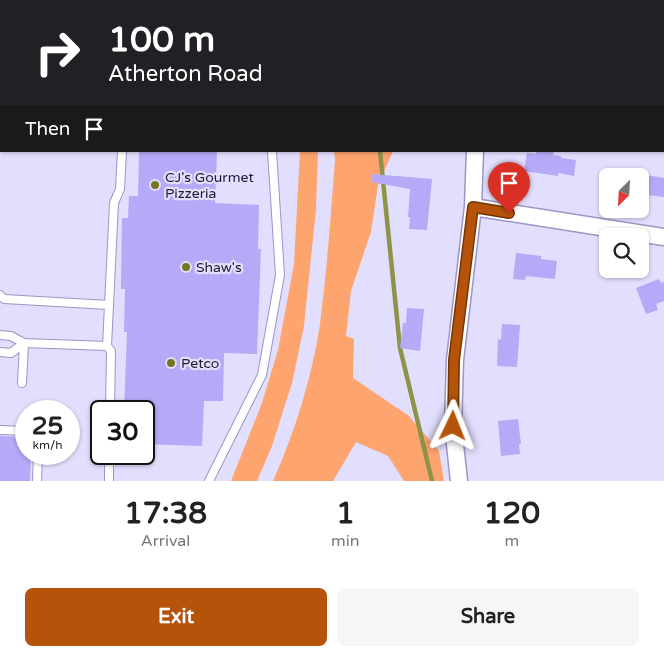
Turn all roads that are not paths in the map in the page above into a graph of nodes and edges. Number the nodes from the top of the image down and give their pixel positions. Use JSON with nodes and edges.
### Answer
{"nodes":[{"id":1,"x":122,"y":152,"type":"edge"},
{"id":2,"x":272,"y":152,"type":"edge"},
{"id":3,"x":475,"y":152,"type":"edge"},
{"id":4,"x":473,"y":207,"type":"junction"},
{"id":5,"x":664,"y":237,"type":"edge"},
{"id":6,"x":0,"y":295,"type":"edge"},
{"id":7,"x":109,"y":306,"type":"junction"},
{"id":8,"x":0,"y":335,"type":"edge"},
{"id":9,"x":24,"y":343,"type":"junction"},
{"id":10,"x":107,"y":346,"type":"junction"},
{"id":11,"x":0,"y":352,"type":"edge"},
{"id":12,"x":22,"y":383,"type":"dead end"},
{"id":13,"x":110,"y":400,"type":"edge"},
{"id":14,"x":0,"y":430,"type":"edge"},
{"id":15,"x":15,"y":431,"type":"edge"},
{"id":16,"x":38,"y":465,"type":"edge"},
{"id":17,"x":109,"y":465,"type":"edge"},
{"id":18,"x":37,"y":481,"type":"edge"},
{"id":19,"x":109,"y":481,"type":"edge"},
{"id":20,"x":209,"y":481,"type":"edge"},
{"id":21,"x":459,"y":481,"type":"edge"}],
"edges":[{"from":1,"to":7,"type":"lane"},
{"from":2,"to":20,"type":"lane"},
{"from":3,"to":4,"type":"street"},
{"from":4,"to":5,"type":"street"},
{"from":4,"to":21,"type":"street"},
{"from":6,"to":7,"type":"lane"},
{"from":7,"to":10,"type":"lane"},
{"from":8,"to":9,"type":"lane"},
{"from":9,"to":10,"type":"lane"},
{"from":9,"to":11,"type":"lane"},
{"from":9,"to":12,"type":"lane"},
{"from":10,"to":13,"type":"lane"},
{"from":14,"to":15,"type":"lane"},
{"from":16,"to":18,"type":"lane"},
{"from":17,"to":19,"type":"lane"}]}
